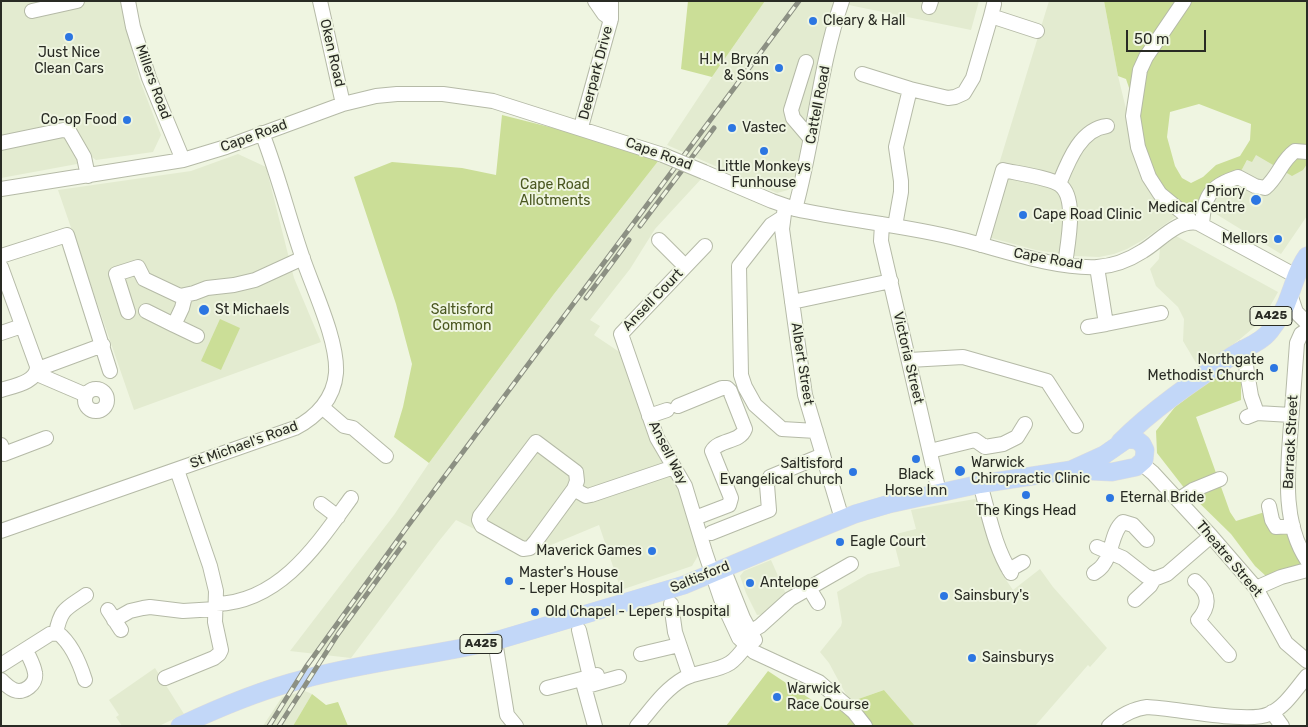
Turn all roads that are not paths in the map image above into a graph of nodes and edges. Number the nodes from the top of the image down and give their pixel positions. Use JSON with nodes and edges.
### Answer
{"nodes":[{"id":1,"x":77,"y":1,"type":"edge"},
{"id":2,"x":128,"y":1,"type":"edge"},
{"id":3,"x":320,"y":1,"type":"edge"},
{"id":4,"x":595,"y":1,"type":"edge"},
{"id":5,"x":611,"y":1,"type":"edge"},
{"id":6,"x":842,"y":1,"type":"edge"},
{"id":7,"x":1184,"y":1,"type":"edge"},
{"id":8,"x":32,"y":11,"type":"dead end"},
{"id":9,"x":610,"y":19,"type":"junction"},
{"id":10,"x":1038,"y":31,"type":"dead end"},
{"id":11,"x":806,"y":62,"type":"dead end"},
{"id":12,"x":862,"y":74,"type":"dead end"},
{"id":13,"x":910,"y":89,"type":"junction"},
{"id":14,"x":343,"y":104,"type":"junction"},
{"id":15,"x":1108,"y":126,"type":"dead end"},
{"id":16,"x":581,"y":127,"type":"junction"},
{"id":17,"x":262,"y":133,"type":"junction"},
{"id":18,"x":811,"y":139,"type":"junction"},
{"id":19,"x":1,"y":143,"type":"edge"},
{"id":20,"x":1307,"y":152,"type":"edge"},
{"id":21,"x":183,"y":160,"type":"junction"},
{"id":22,"x":88,"y":176,"type":"junction"},
{"id":23,"x":1059,"y":184,"type":"junction"},
{"id":24,"x":1,"y":189,"type":"edge"},
{"id":25,"x":787,"y":211,"type":"junction"},
{"id":26,"x":1196,"y":223,"type":"junction"},
{"id":27,"x":888,"y":225,"type":"junction"},
{"id":28,"x":659,"y":240,"type":"dead end"},
{"id":29,"x":981,"y":245,"type":"junction"},
{"id":30,"x":705,"y":246,"type":"dead end"},
{"id":31,"x":1,"y":256,"type":"edge"},
{"id":32,"x":303,"y":258,"type":"junction"},
{"id":33,"x":1065,"y":265,"type":"junction"},
{"id":34,"x":685,"y":266,"type":"junction"},
{"id":35,"x":1,"y":267,"type":"edge"},
{"id":36,"x":1097,"y":267,"type":"junction"},
{"id":37,"x":1300,"y":269,"type":"edge"},
{"id":38,"x":891,"y":281,"type":"junction"},
{"id":39,"x":185,"y":296,"type":"junction"},
{"id":40,"x":792,"y":302,"type":"junction"},
{"id":41,"x":146,"y":311,"type":"dead end"},
{"id":42,"x":128,"y":312,"type":"dead end"},
{"id":43,"x":1161,"y":313,"type":"dead end"},
{"id":44,"x":1307,"y":323,"type":"edge"},
{"id":45,"x":1106,"y":324,"type":"junction"},
{"id":46,"x":174,"y":325,"type":"junction"},
{"id":47,"x":22,"y":326,"type":"junction"},
{"id":48,"x":1088,"y":327,"type":"dead end"},
{"id":49,"x":1307,"y":330,"type":"edge"},
{"id":50,"x":1,"y":333,"type":"edge"},
{"id":51,"x":621,"y":334,"type":"joint"},
{"id":52,"x":198,"y":336,"type":"dead end"},
{"id":53,"x":103,"y":345,"type":"junction"},
{"id":54,"x":1236,"y":353,"type":"junction"},
{"id":55,"x":909,"y":360,"type":"junction"},
{"id":56,"x":37,"y":371,"type":"junction"},
{"id":57,"x":110,"y":371,"type":"dead end"},
{"id":58,"x":1,"y":390,"type":"edge"},
{"id":59,"x":86,"y":395,"type":"dead end"},
{"id":60,"x":322,"y":407,"type":"junction"},
{"id":61,"x":1158,"y":409,"type":"junction"},
{"id":62,"x":1291,"y":415,"type":"junction"},
{"id":63,"x":649,"y":416,"type":"junction"},
{"id":64,"x":1025,"y":424,"type":"dead end"},
{"id":65,"x":1076,"y":426,"type":"dead end"},
{"id":66,"x":816,"y":431,"type":"junction"},
{"id":67,"x":46,"y":438,"type":"dead end"},
{"id":68,"x":1119,"y":443,"type":"junction"},
{"id":69,"x":2,"y":451,"type":"edge"},
{"id":70,"x":930,"y":451,"type":"junction"},
{"id":71,"x":824,"y":455,"type":"junction"},
{"id":72,"x":386,"y":456,"type":"dead end"},
{"id":73,"x":1138,"y":460,"type":"junction"},
{"id":74,"x":674,"y":467,"type":"junction"},
{"id":75,"x":177,"y":470,"type":"junction"},
{"id":76,"x":1071,"y":470,"type":"junction"},
{"id":77,"x":1220,"y":480,"type":"dead end"},
{"id":78,"x":980,"y":484,"type":"junction"},
{"id":79,"x":574,"y":489,"type":"junction"},
{"id":80,"x":939,"y":492,"type":"junction"},
{"id":81,"x":351,"y":498,"type":"dead end"},
{"id":82,"x":1178,"y":500,"type":"junction"},
{"id":83,"x":321,"y":504,"type":"dead end"},
{"id":84,"x":1269,"y":506,"type":"dead end"},
{"id":85,"x":338,"y":517,"type":"junction"},
{"id":86,"x":695,"y":518,"type":"junction"},
{"id":87,"x":842,"y":520,"type":"junction"},
{"id":88,"x":1293,"y":526,"type":"junction"},
{"id":89,"x":1,"y":531,"type":"edge"},
{"id":90,"x":711,"y":533,"type":"dead end"},
{"id":91,"x":1211,"y":536,"type":"junction"},
{"id":92,"x":1140,"y":539,"type":"dead end"},
{"id":93,"x":1103,"y":550,"type":"junction"},
{"id":94,"x":1305,"y":557,"type":"edge"},
{"id":95,"x":1023,"y":562,"type":"dead end"},
{"id":96,"x":851,"y":564,"type":"dead end"},
{"id":97,"x":1178,"y":566,"type":"junction"},
{"id":98,"x":717,"y":571,"type":"junction"},
{"id":99,"x":1300,"y":571,"type":"edge"},
{"id":100,"x":1094,"y":573,"type":"dead end"},
{"id":101,"x":1154,"y":579,"type":"junction"},
{"id":102,"x":809,"y":588,"type":"junction"},
{"id":103,"x":1256,"y":588,"type":"junction"},
{"id":104,"x":86,"y":595,"type":"dead end"},
{"id":105,"x":1135,"y":600,"type":"dead end"},
{"id":106,"x":818,"y":603,"type":"dead end"},
{"id":107,"x":671,"y":604,"type":"dead end"},
{"id":108,"x":216,"y":607,"type":"junction"},
{"id":109,"x":114,"y":620,"type":"dead end"},
{"id":110,"x":579,"y":630,"type":"dead end"},
{"id":111,"x":56,"y":633,"type":"junction"},
{"id":112,"x":677,"y":638,"type":"junction"},
{"id":113,"x":747,"y":638,"type":"junction"},
{"id":114,"x":494,"y":641,"type":"junction"},
{"id":115,"x":26,"y":650,"type":"junction"},
{"id":116,"x":641,"y":654,"type":"dead end"},
{"id":117,"x":1229,"y":655,"type":"dead end"},
{"id":118,"x":1307,"y":661,"type":"edge"},
{"id":119,"x":1,"y":665,"type":"edge"},
{"id":120,"x":690,"y":676,"type":"junction"},
{"id":121,"x":1307,"y":676,"type":"edge"},
{"id":122,"x":165,"y":677,"type":"dead end"},
{"id":123,"x":619,"y":677,"type":"dead end"},
{"id":124,"x":1,"y":680,"type":"edge"},
{"id":125,"x":85,"y":680,"type":"dead end"},
{"id":126,"x":588,"y":680,"type":"junction"},
{"id":127,"x":547,"y":688,"type":"dead end"},
{"id":128,"x":1272,"y":712,"type":"junction"},
{"id":129,"x":641,"y":724,"type":"edge"},
{"id":130,"x":180,"y":726,"type":"edge"},
{"id":131,"x":516,"y":726,"type":"edge"},
{"id":132,"x":595,"y":726,"type":"edge"},
{"id":133,"x":865,"y":726,"type":"edge"},
{"id":134,"x":1109,"y":726,"type":"edge"},
{"id":135,"x":1282,"y":726,"type":"edge"}],
"edges":[{"from":1,"to":8,"type":"street"},
{"from":2,"to":21,"type":"street","name":"Millers Road"},
{"from":3,"to":14,"type":"street","name":"Oken Road"},
{"from":4,"to":9,"type":"street","name":"Deerpark Drive"},
{"from":5,"to":9,"type":"street","name":"Deerpark Drive"},
{"from":6,"to":18,"type":"street","name":"Cattell Road"},
{"from":7,"to":26,"type":"street"},
{"from":9,"to":16,"type":"street","name":"Deerpark Drive"},
{"from":10,"to":13,"type":"street"},
{"from":11,"to":18,"type":"street"},
{"from":12,"to":13,"type":"street"},
{"from":13,"to":27,"type":"street","name":"Victoria Street"},
{"from":14,"to":16,"type":"street","name":"Cape Road"},
{"from":14,"to":17,"type":"street","name":"Cape Road"},
{"from":15,"to":23,"type":"street"},
{"from":16,"to":25,"type":"street","name":"Cape Road","bridge":true},
{"from":17,"to":21,"type":"street","name":"Cape Road"},
{"from":17,"to":32,"type":"street","name":"St Michael's Road"},
{"from":18,"to":25,"type":"street","name":"Cattell Road"},
{"from":19,"to":22,"type":"street"},
{"from":20,"to":26,"type":"street"},
{"from":21,"to":22,"type":"street","name":"Cape Road"},
{"from":22,"to":24,"type":"street","name":"Cape Road"},
{"from":23,"to":29,"type":"street"},
{"from":23,"to":33,"type":"street"},
{"from":25,"to":27,"type":"street","name":"Cape Road"},
{"from":25,"to":40,"type":"street","name":"Albert Street"},
{"from":25,"to":66,"type":"street"},
{"from":26,"to":36,"type":"street","name":"Cape Road"},
{"from":26,"to":37,"type":"street"},
{"from":27,"to":29,"type":"street","name":"Cape Road"},
{"from":27,"to":38,"type":"street","name":"Victoria Street"},
{"from":28,"to":34,"type":"street","name":"Ansell Court"},
{"from":29,"to":33,"type":"street","name":"Cape Road"},
{"from":30,"to":34,"type":"street","name":"Ansell Court"},
{"from":31,"to":53,"type":"street"},
{"from":32,"to":39,"type":"street"},
{"from":32,"to":60,"type":"street","name":"St Michael's Road"},
{"from":33,"to":36,"type":"street","name":"Cape Road"},
{"from":34,"to":51,"type":"street","name":"Ansell Court"},
{"from":35,"to":47,"type":"street"},
{"from":36,"to":45,"type":"street"},
{"from":37,"to":44,"type":"street"},
{"from":37,"to":54,"type":"main road","number":"A425"},
{"from":38,"to":40,"type":"street"},
{"from":38,"to":55,"type":"street","name":"Victoria Street"},
{"from":39,"to":42,"type":"street"},
{"from":39,"to":46,"type":"street"},
{"from":40,"to":66,"type":"street","name":"Albert Street"},
{"from":41,"to":46,"type":"street"},
{"from":43,"to":45,"type":"street"},
{"from":45,"to":48,"type":"street"},
{"from":46,"to":52,"type":"street"},
{"from":47,"to":50,"type":"street"},
{"from":47,"to":56,"type":"street"},
{"from":49,"to":62,"type":"street","name":"Barrack Street"},
{"from":51,"to":63,"type":"street","name":"Ansell Way"},
{"from":53,"to":56,"type":"street"},
{"from":53,"to":57,"type":"street"},
{"from":54,"to":61,"type":"main road","number":"A425"},
{"from":54,"to":62,"type":"street"},
{"from":55,"to":65,"type":"street"},
{"from":55,"to":70,"type":"street","name":"Victoria Street"},
{"from":56,"to":58,"type":"street"},
{"from":56,"to":59,"type":"street"},
{"from":60,"to":72,"type":"street"},
{"from":60,"to":75,"type":"street","name":"St Michael's Road"},
{"from":61,"to":68,"type":"main road","number":"A425"},
{"from":61,"to":73,"type":"main road","number":"A425"},
{"from":62,"to":88,"type":"street","name":"Barrack Street"},
{"from":63,"to":74,"type":"street","name":"Ansell Way"},
{"from":63,"to":86,"type":"street"},
{"from":64,"to":70,"type":"street"},
{"from":66,"to":71,"type":"street","name":"Albert Street"},
{"from":67,"to":69,"type":"street"},
{"from":68,"to":73,"type":"main road"},
{"from":68,"to":73,"type":"main road"},
{"from":68,"to":76,"type":"main road","number":"A425"},
{"from":70,"to":80,"type":"street","name":"Victoria Street"},
{"from":71,"to":87,"type":"street","name":"Albert Street"},
{"from":71,"to":90,"type":"street"},
{"from":73,"to":76,"type":"main road","number":"A425"},
{"from":73,"to":82,"type":"street","name":"Theatre Street"},
{"from":74,"to":79,"type":"street"},
{"from":74,"to":86,"type":"street","name":"Ansell Way"},
{"from":75,"to":89,"type":"street","name":"St Michael's Road"},
{"from":75,"to":108,"type":"street"},
{"from":76,"to":78,"type":"main road","name":"Saltisford","number":"A425"},
{"from":77,"to":82,"type":"street"},
{"from":78,"to":80,"type":"main road","name":"Saltisford","number":"A425"},
{"from":78,"to":95,"type":"street"},
{"from":79,"to":79,"type":"street"},
{"from":80,"to":87,"type":"main road","name":"Saltisford","number":"A425"},
{"from":81,"to":85,"type":"street"},
{"from":82,"to":91,"type":"street","name":"Theatre Street"},
{"from":83,"to":85,"type":"street"},
{"from":84,"to":88,"type":"street"},
{"from":85,"to":108,"type":"street"},
{"from":86,"to":98,"type":"street","name":"Ansell Way"},
{"from":87,"to":98,"type":"main road","name":"Saltisford","number":"A425"},
{"from":88,"to":94,"type":"street","name":"Barrack Street"},
{"from":91,"to":97,"type":"street"},
{"from":91,"to":103,"type":"street","name":"Theatre Street"},
{"from":92,"to":93,"type":"street"},
{"from":93,"to":100,"type":"street"},
{"from":93,"to":101,"type":"street"},
{"from":94,"to":99,"type":"street","name":"Barrack Street"},
{"from":96,"to":102,"type":"street"},
{"from":97,"to":101,"type":"street"},
{"from":97,"to":117,"type":"street"},
{"from":98,"to":113,"type":"street","name":"Ansell Way"},
{"from":98,"to":114,"type":"main road","name":"Saltisford","number":"A425"},
{"from":99,"to":103,"type":"street"},
{"from":101,"to":105,"type":"street"},
{"from":102,"to":106,"type":"street"},
{"from":102,"to":113,"type":"street"},
{"from":103,"to":118,"type":"street","name":"Theatre Street"},
{"from":104,"to":111,"type":"street"},
{"from":107,"to":112,"type":"street"},
{"from":108,"to":109,"type":"street"},
{"from":108,"to":122,"type":"street"},
{"from":110,"to":126,"type":"street"},
{"from":111,"to":115,"type":"street"},
{"from":111,"to":125,"type":"street"},
{"from":112,"to":116,"type":"street"},
{"from":112,"to":120,"type":"street"},
{"from":113,"to":120,"type":"street"},
{"from":113,"to":133,"type":"street"},
{"from":114,"to":130,"type":"main road","name":"Saltisford","number":"A425"},
{"from":114,"to":131,"type":"street"},
{"from":115,"to":119,"type":"street"},
{"from":115,"to":124,"type":"street"},
{"from":120,"to":129,"type":"street"},
{"from":121,"to":128,"type":"street"},
{"from":123,"to":126,"type":"street"},
{"from":126,"to":127,"type":"street"},
{"from":126,"to":132,"type":"street"},
{"from":128,"to":134,"type":"street"},
{"from":128,"to":135,"type":"street"}]}
